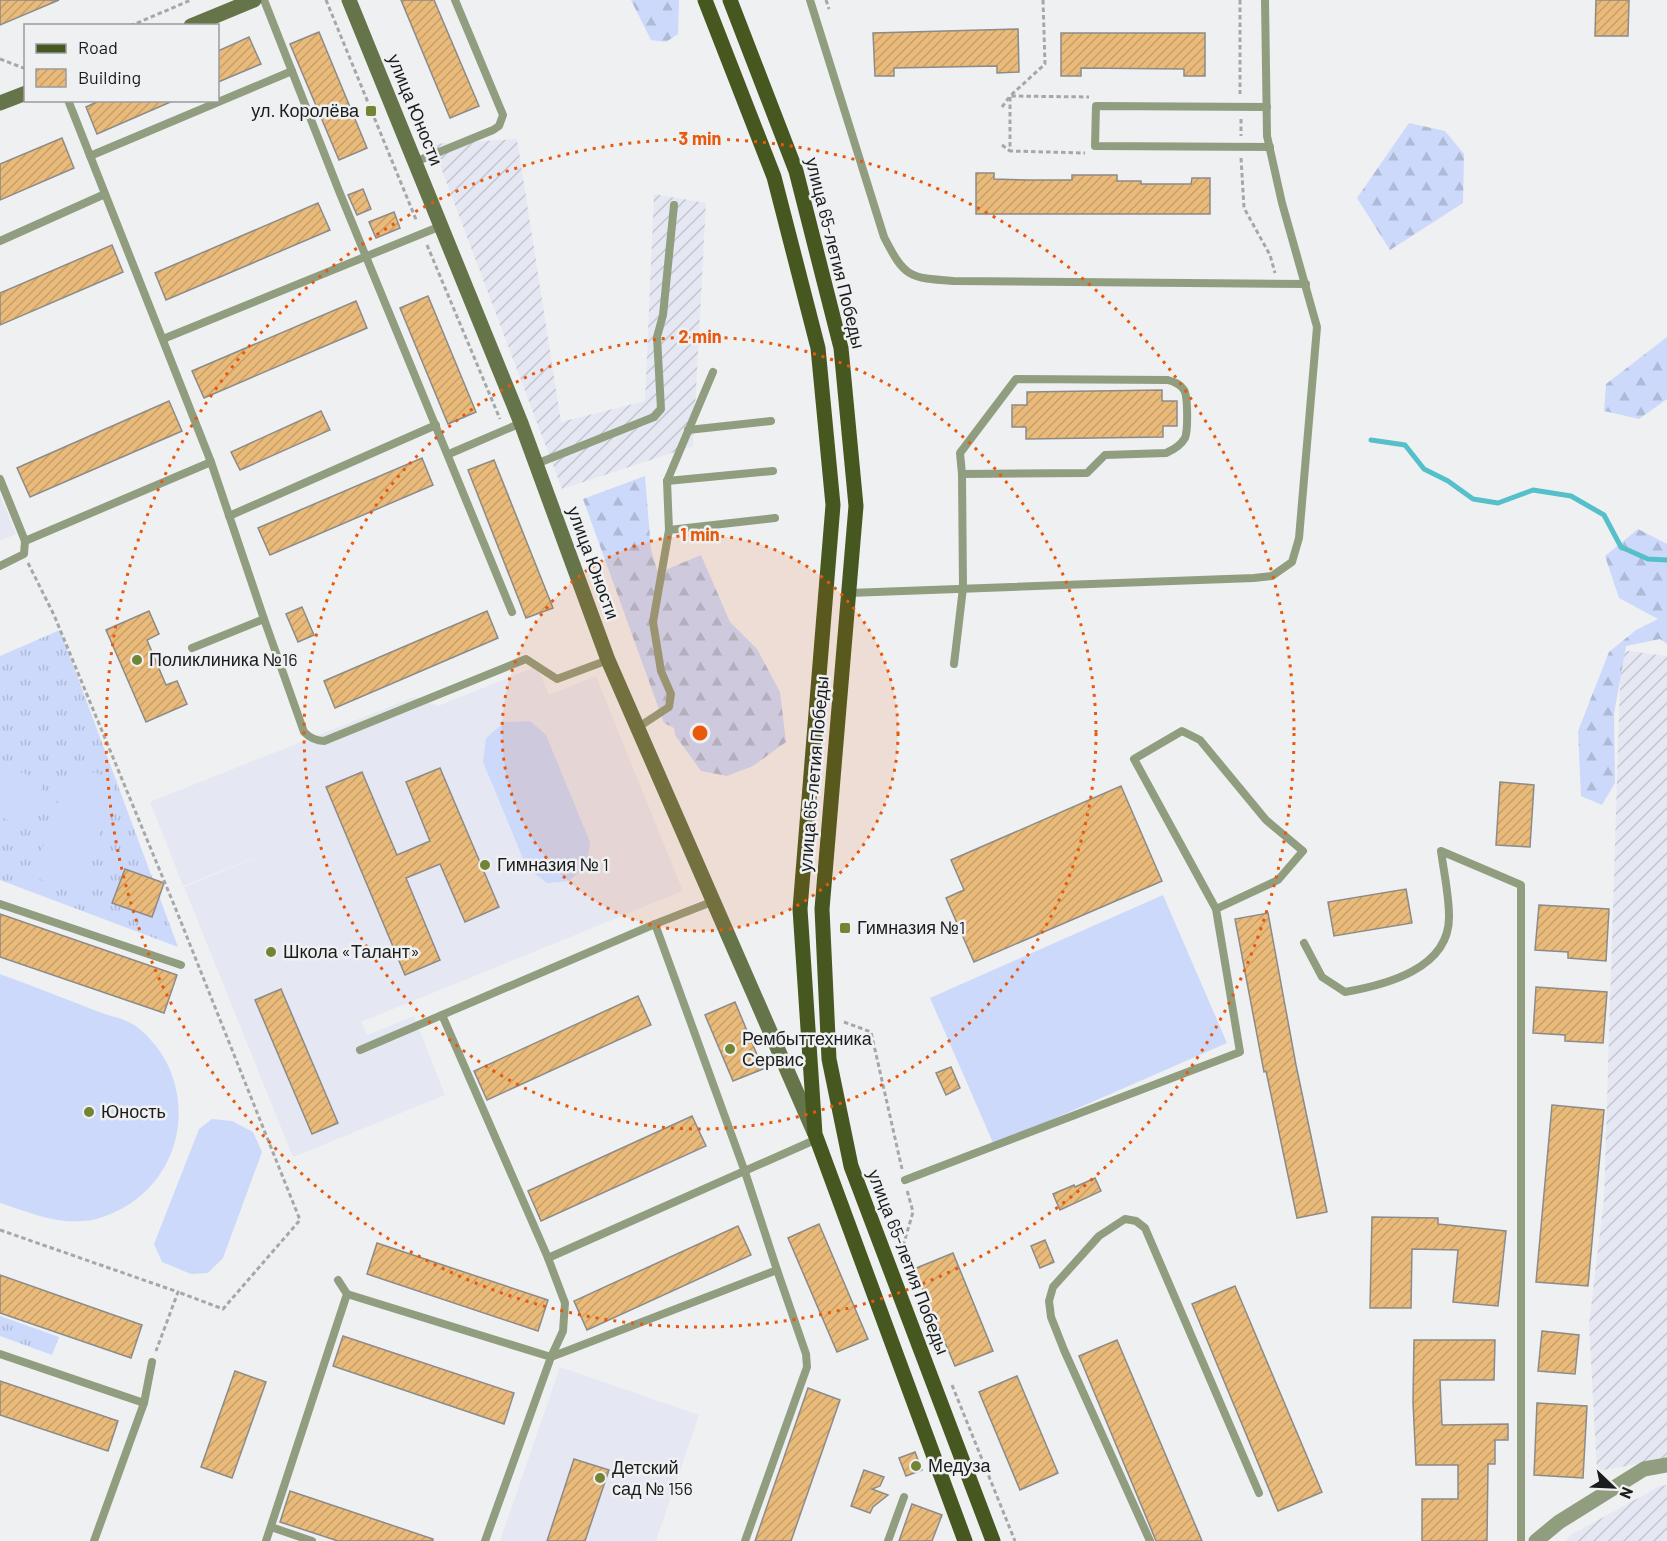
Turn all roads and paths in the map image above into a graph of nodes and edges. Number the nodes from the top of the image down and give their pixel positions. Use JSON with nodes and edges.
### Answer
{"nodes":[{"id":1,"x":191,"y":0,"type":"edge"},
{"id":2,"x":254,"y":0,"type":"edge"},
{"id":3,"x":264,"y":0,"type":"edge"},
{"id":4,"x":455,"y":0,"type":"edge"},
{"id":5,"x":705,"y":0,"type":"edge"},
{"id":6,"x":730,"y":0,"type":"edge"},
{"id":7,"x":810,"y":0,"type":"edge"},
{"id":8,"x":826,"y":0,"type":"edge"},
{"id":9,"x":1265,"y":0,"type":"edge"},
{"id":10,"x":351,"y":1,"type":"edge"},
{"id":11,"x":829,"y":9,"type":"dead end"},
{"id":12,"x":135,"y":24,"type":"edge"},
{"id":13,"x":196,"y":24,"type":"edge"},
{"id":14,"x":0,"y":59,"type":"edge"},
{"id":15,"x":24,"y":68,"type":"edge"},
{"id":16,"x":292,"y":71,"type":"junction"},
{"id":17,"x":24,"y":94,"type":"edge"},
{"id":18,"x":69,"y":102,"type":"edge"},
{"id":19,"x":218,"y":102,"type":"edge"},
{"id":20,"x":219,"y":102,"type":"edge"},
{"id":21,"x":0,"y":103,"type":"edge"},
{"id":22,"x":1267,"y":107,"type":"junction"},
{"id":23,"x":1002,"y":145,"type":"dead end"},
{"id":24,"x":1270,"y":147,"type":"junction"},
{"id":25,"x":1010,"y":151,"type":"dead end"},
{"id":26,"x":90,"y":156,"type":"junction"},
{"id":27,"x":415,"y":162,"type":"junction"},
{"id":28,"x":105,"y":194,"type":"junction"},
{"id":29,"x":674,"y":205,"type":"dead end"},
{"id":30,"x":441,"y":226,"type":"junction"},
{"id":31,"x":0,"y":241,"type":"edge"},
{"id":32,"x":367,"y":257,"type":"junction"},
{"id":33,"x":1306,"y":284,"type":"junction"},
{"id":34,"x":163,"y":339,"type":"junction"},
{"id":35,"x":713,"y":372,"type":"dead end"},
{"id":36,"x":771,"y":421,"type":"dead end"},
{"id":37,"x":521,"y":423,"type":"junction"},
{"id":38,"x":436,"y":425,"type":"junction"},
{"id":39,"x":688,"y":430,"type":"junction"},
{"id":40,"x":449,"y":454,"type":"junction"},
{"id":41,"x":211,"y":462,"type":"junction"},
{"id":42,"x":536,"y":464,"type":"junction"},
{"id":43,"x":773,"y":471,"type":"dead end"},
{"id":44,"x":962,"y":474,"type":"junction"},
{"id":45,"x":0,"y":479,"type":"edge"},
{"id":46,"x":667,"y":481,"type":"junction"},
{"id":47,"x":229,"y":516,"type":"junction"},
{"id":48,"x":775,"y":518,"type":"dead end"},
{"id":49,"x":669,"y":530,"type":"junction"},
{"id":50,"x":25,"y":541,"type":"junction"},
{"id":51,"x":0,"y":566,"type":"edge"},
{"id":52,"x":963,"y":588,"type":"junction"},
{"id":53,"x":849,"y":593,"type":"junction"},
{"id":54,"x":512,"y":612,"type":"dead end"},
{"id":55,"x":264,"y":619,"type":"junction"},
{"id":56,"x":192,"y":648,"type":"dead end"},
{"id":57,"x":608,"y":660,"type":"junction"},
{"id":58,"x":954,"y":664,"type":"dead end"},
{"id":59,"x":638,"y":728,"type":"junction"},
{"id":60,"x":714,"y":901,"type":"junction"},
{"id":61,"x":0,"y":904,"type":"edge"},
{"id":62,"x":1216,"y":909,"type":"junction"},
{"id":63,"x":655,"y":924,"type":"junction"},
{"id":64,"x":1304,"y":943,"type":"dead end"},
{"id":65,"x":181,"y":965,"type":"dead end"},
{"id":66,"x":442,"y":1015,"type":"junction"},
{"id":67,"x":844,"y":1022,"type":"dead end"},
{"id":68,"x":360,"y":1050,"type":"dead end"},
{"id":69,"x":816,"y":1137,"type":"junction"},
{"id":70,"x":745,"y":1172,"type":"junction"},
{"id":71,"x":905,"y":1180,"type":"junction"},
{"id":72,"x":0,"y":1230,"type":"edge"},
{"id":73,"x":548,"y":1258,"type":"junction"},
{"id":74,"x":905,"y":1263,"type":"dead end"},
{"id":75,"x":777,"y":1270,"type":"junction"},
{"id":76,"x":338,"y":1280,"type":"dead end"},
{"id":77,"x":347,"y":1294,"type":"junction"},
{"id":78,"x":0,"y":1354,"type":"edge"},
{"id":79,"x":551,"y":1357,"type":"junction"},
{"id":80,"x":152,"y":1362,"type":"joint"},
{"id":81,"x":949,"y":1377,"type":"dead end"},
{"id":82,"x":144,"y":1403,"type":"junction"},
{"id":83,"x":1667,"y":1465,"type":"edge"},
{"id":84,"x":1259,"y":1493,"type":"dead end"},
{"id":85,"x":904,"y":1497,"type":"dead end"},
{"id":86,"x":271,"y":1527,"type":"junction"},
{"id":87,"x":962,"y":1538,"type":"edge"},
{"id":88,"x":94,"y":1541,"type":"edge"},
{"id":89,"x":266,"y":1541,"type":"edge"},
{"id":90,"x":312,"y":1541,"type":"edge"},
{"id":91,"x":485,"y":1541,"type":"edge"},
{"id":92,"x":745,"y":1541,"type":"edge"},
{"id":93,"x":888,"y":1541,"type":"edge"},
{"id":94,"x":993,"y":1541,"type":"edge"},
{"id":95,"x":1014,"y":1541,"type":"edge"},
{"id":96,"x":1150,"y":1541,"type":"edge"},
{"id":97,"x":1521,"y":1541,"type":"edge"},
{"id":98,"x":1536,"y":1541,"type":"edge"}],
"edges":[{"from":1,"to":12,"type":"path"},
{"from":2,"to":13,"type":"street"},
{"from":3,"to":16,"type":"lane"},
{"from":4,"to":27,"type":"lane"},
{"from":5,"to":69,"type":"main road","name":"улица 65-летия Победы"},
{"from":6,"to":53,"type":"main road","name":"улица 65-летия Победы"},
{"from":7,"to":33,"type":"lane"},
{"from":8,"to":11,"type":"path"},
{"from":9,"to":22,"type":"lane"},
{"from":10,"to":27,"type":"street","name":"улица Юности"},
{"from":14,"to":15,"type":"path"},
{"from":16,"to":20,"type":"lane"},
{"from":16,"to":32,"type":"lane"},
{"from":17,"to":21,"type":"street"},
{"from":18,"to":26,"type":"lane"},
{"from":19,"to":26,"type":"lane"},
{"from":22,"to":24,"type":"lane"},
{"from":22,"to":24,"type":"lane"},
{"from":23,"to":25,"type":"path"},
{"from":24,"to":33,"type":"lane"},
{"from":26,"to":28,"type":"lane"},
{"from":27,"to":30,"type":"street","name":"улица Юности"},
{"from":28,"to":31,"type":"lane"},
{"from":28,"to":34,"type":"lane"},
{"from":29,"to":42,"type":"lane"},
{"from":30,"to":32,"type":"lane"},
{"from":30,"to":37,"type":"street","name":"улица Юности"},
{"from":32,"to":34,"type":"lane"},
{"from":32,"to":38,"type":"lane"},
{"from":33,"to":52,"type":"lane"},
{"from":34,"to":41,"type":"lane"},
{"from":35,"to":39,"type":"lane"},
{"from":36,"to":39,"type":"lane"},
{"from":37,"to":40,"type":"lane"},
{"from":37,"to":42,"type":"street","name":"улица Юности"},
{"from":38,"to":40,"type":"lane"},
{"from":38,"to":47,"type":"lane"},
{"from":39,"to":46,"type":"lane"},
{"from":40,"to":54,"type":"lane"},
{"from":41,"to":47,"type":"lane"},
{"from":41,"to":50,"type":"lane"},
{"from":42,"to":57,"type":"street","name":"улица Юности"},
{"from":43,"to":46,"type":"lane"},
{"from":44,"to":44,"type":"lane"},
{"from":44,"to":52,"type":"lane"},
{"from":45,"to":50,"type":"lane"},
{"from":46,"to":49,"type":"lane"},
{"from":47,"to":55,"type":"lane"},
{"from":48,"to":49,"type":"lane"},
{"from":49,"to":59,"type":"lane"},
{"from":50,"to":51,"type":"lane"},
{"from":52,"to":53,"type":"lane"},
{"from":52,"to":58,"type":"lane"},
{"from":53,"to":94,"type":"main road","name":"улица 65-летия Победы"},
{"from":55,"to":56,"type":"lane"},
{"from":55,"to":57,"type":"lane"},
{"from":57,"to":59,"type":"street","name":"улица Юности"},
{"from":59,"to":60,"type":"street","name":"улица Юности"},
{"from":60,"to":63,"type":"lane"},
{"from":60,"to":69,"type":"street","name":"улица Юности"},
{"from":61,"to":65,"type":"lane"},
{"from":62,"to":62,"type":"lane"},
{"from":62,"to":71,"type":"lane"},
{"from":63,"to":66,"type":"lane"},
{"from":63,"to":70,"type":"lane"},
{"from":64,"to":97,"type":"lane"},
{"from":66,"to":68,"type":"lane"},
{"from":66,"to":73,"type":"lane"},
{"from":67,"to":71,"type":"path"},
{"from":69,"to":70,"type":"lane"},
{"from":69,"to":87,"type":"main road","name":"улица 65-летия Победы"},
{"from":70,"to":73,"type":"lane"},
{"from":70,"to":75,"type":"lane"},
{"from":71,"to":74,"type":"path"},
{"from":72,"to":80,"type":"path"},
{"from":73,"to":79,"type":"lane"},
{"from":75,"to":79,"type":"lane"},
{"from":75,"to":92,"type":"lane"},
{"from":76,"to":77,"type":"lane"},
{"from":77,"to":79,"type":"lane"},
{"from":77,"to":86,"type":"lane"},
{"from":78,"to":82,"type":"lane"},
{"from":79,"to":91,"type":"lane"},
{"from":80,"to":82,"type":"lane"},
{"from":81,"to":95,"type":"path"},
{"from":82,"to":88,"type":"lane"},
{"from":83,"to":98,"type":"street"},
{"from":84,"to":96,"type":"lane"},
{"from":85,"to":93,"type":"lane"},
{"from":86,"to":89,"type":"lane"},
{"from":86,"to":90,"type":"lane"}]}
